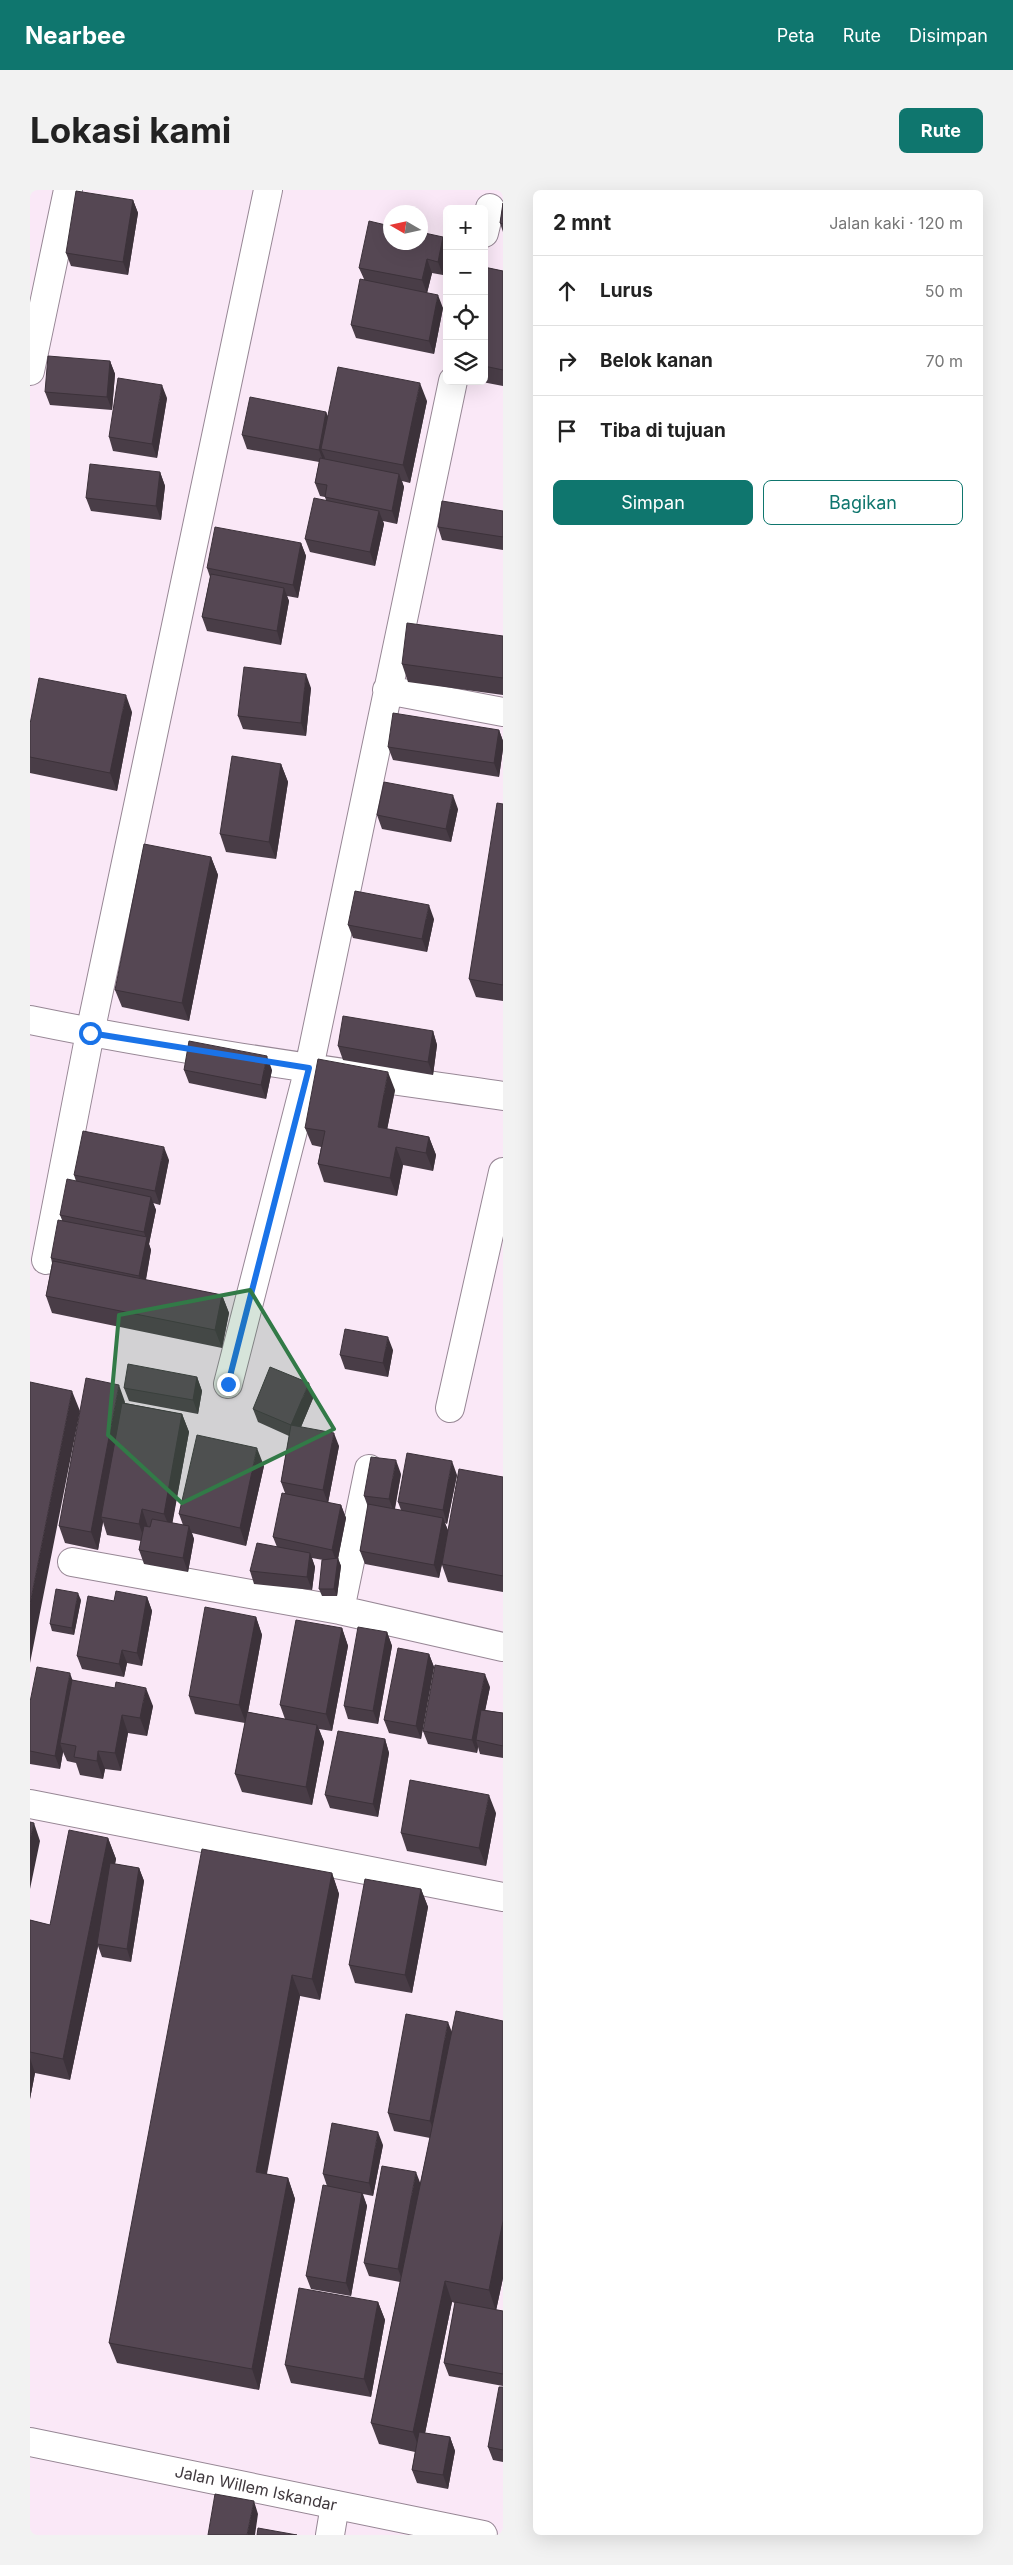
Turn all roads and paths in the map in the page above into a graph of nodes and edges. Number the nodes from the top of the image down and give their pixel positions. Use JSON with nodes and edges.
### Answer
{"nodes":[{"id":1,"x":68,"y":190,"type":"edge"},
{"id":2,"x":268,"y":190,"type":"edge"},
{"id":3,"x":30,"y":371,"type":"edge"},
{"id":4,"x":452,"y":385,"type":"edge"},
{"id":5,"x":387,"y":690,"type":"junction"},
{"id":6,"x":503,"y":712,"type":"edge"},
{"id":7,"x":30,"y":1020,"type":"edge"},
{"id":8,"x":90,"y":1033,"type":"junction"},
{"id":9,"x":309,"y":1068,"type":"junction"},
{"id":10,"x":503,"y":1096,"type":"edge"},
{"id":11,"x":503,"y":1172,"type":"edge"},
{"id":12,"x":46,"y":1260,"type":"dead end"},
{"id":13,"x":228,"y":1384,"type":"dead end"},
{"id":14,"x":450,"y":1408,"type":"dead end"},
{"id":15,"x":369,"y":1469,"type":"edge"},
{"id":16,"x":72,"y":1562,"type":"dead end"},
{"id":17,"x":340,"y":1610,"type":"junction"},
{"id":18,"x":503,"y":1647,"type":"edge"},
{"id":19,"x":30,"y":1804,"type":"edge"},
{"id":20,"x":503,"y":1897,"type":"edge"},
{"id":21,"x":30,"y":2442,"type":"edge"},
{"id":22,"x":335,"y":2505,"type":"junction"},
{"id":23,"x":330,"y":2535,"type":"edge"},
{"id":24,"x":483,"y":2535,"type":"edge"}],
"edges":[{"from":1,"to":3,"type":"main road"},
{"from":2,"to":8,"type":"main road"},
{"from":4,"to":5,"type":"main road"},
{"from":5,"to":6,"type":"main road"},
{"from":5,"to":9,"type":"main road"},
{"from":7,"to":8,"type":"main road"},
{"from":8,"to":9,"type":"main road"},
{"from":8,"to":12,"type":"main road"},
{"from":9,"to":10,"type":"main road"},
{"from":9,"to":13,"type":"main road"},
{"from":11,"to":14,"type":"main road"},
{"from":15,"to":17,"type":"main road"},
{"from":16,"to":17,"type":"main road"},
{"from":17,"to":18,"type":"main road"},
{"from":19,"to":20,"type":"main road"},
{"from":21,"to":22,"type":"main road","name":"Jalan Willem Iskandar"},
{"from":22,"to":23,"type":"main road"},
{"from":22,"to":24,"type":"main road","name":"Jalan Willem Iskandar"}]}
